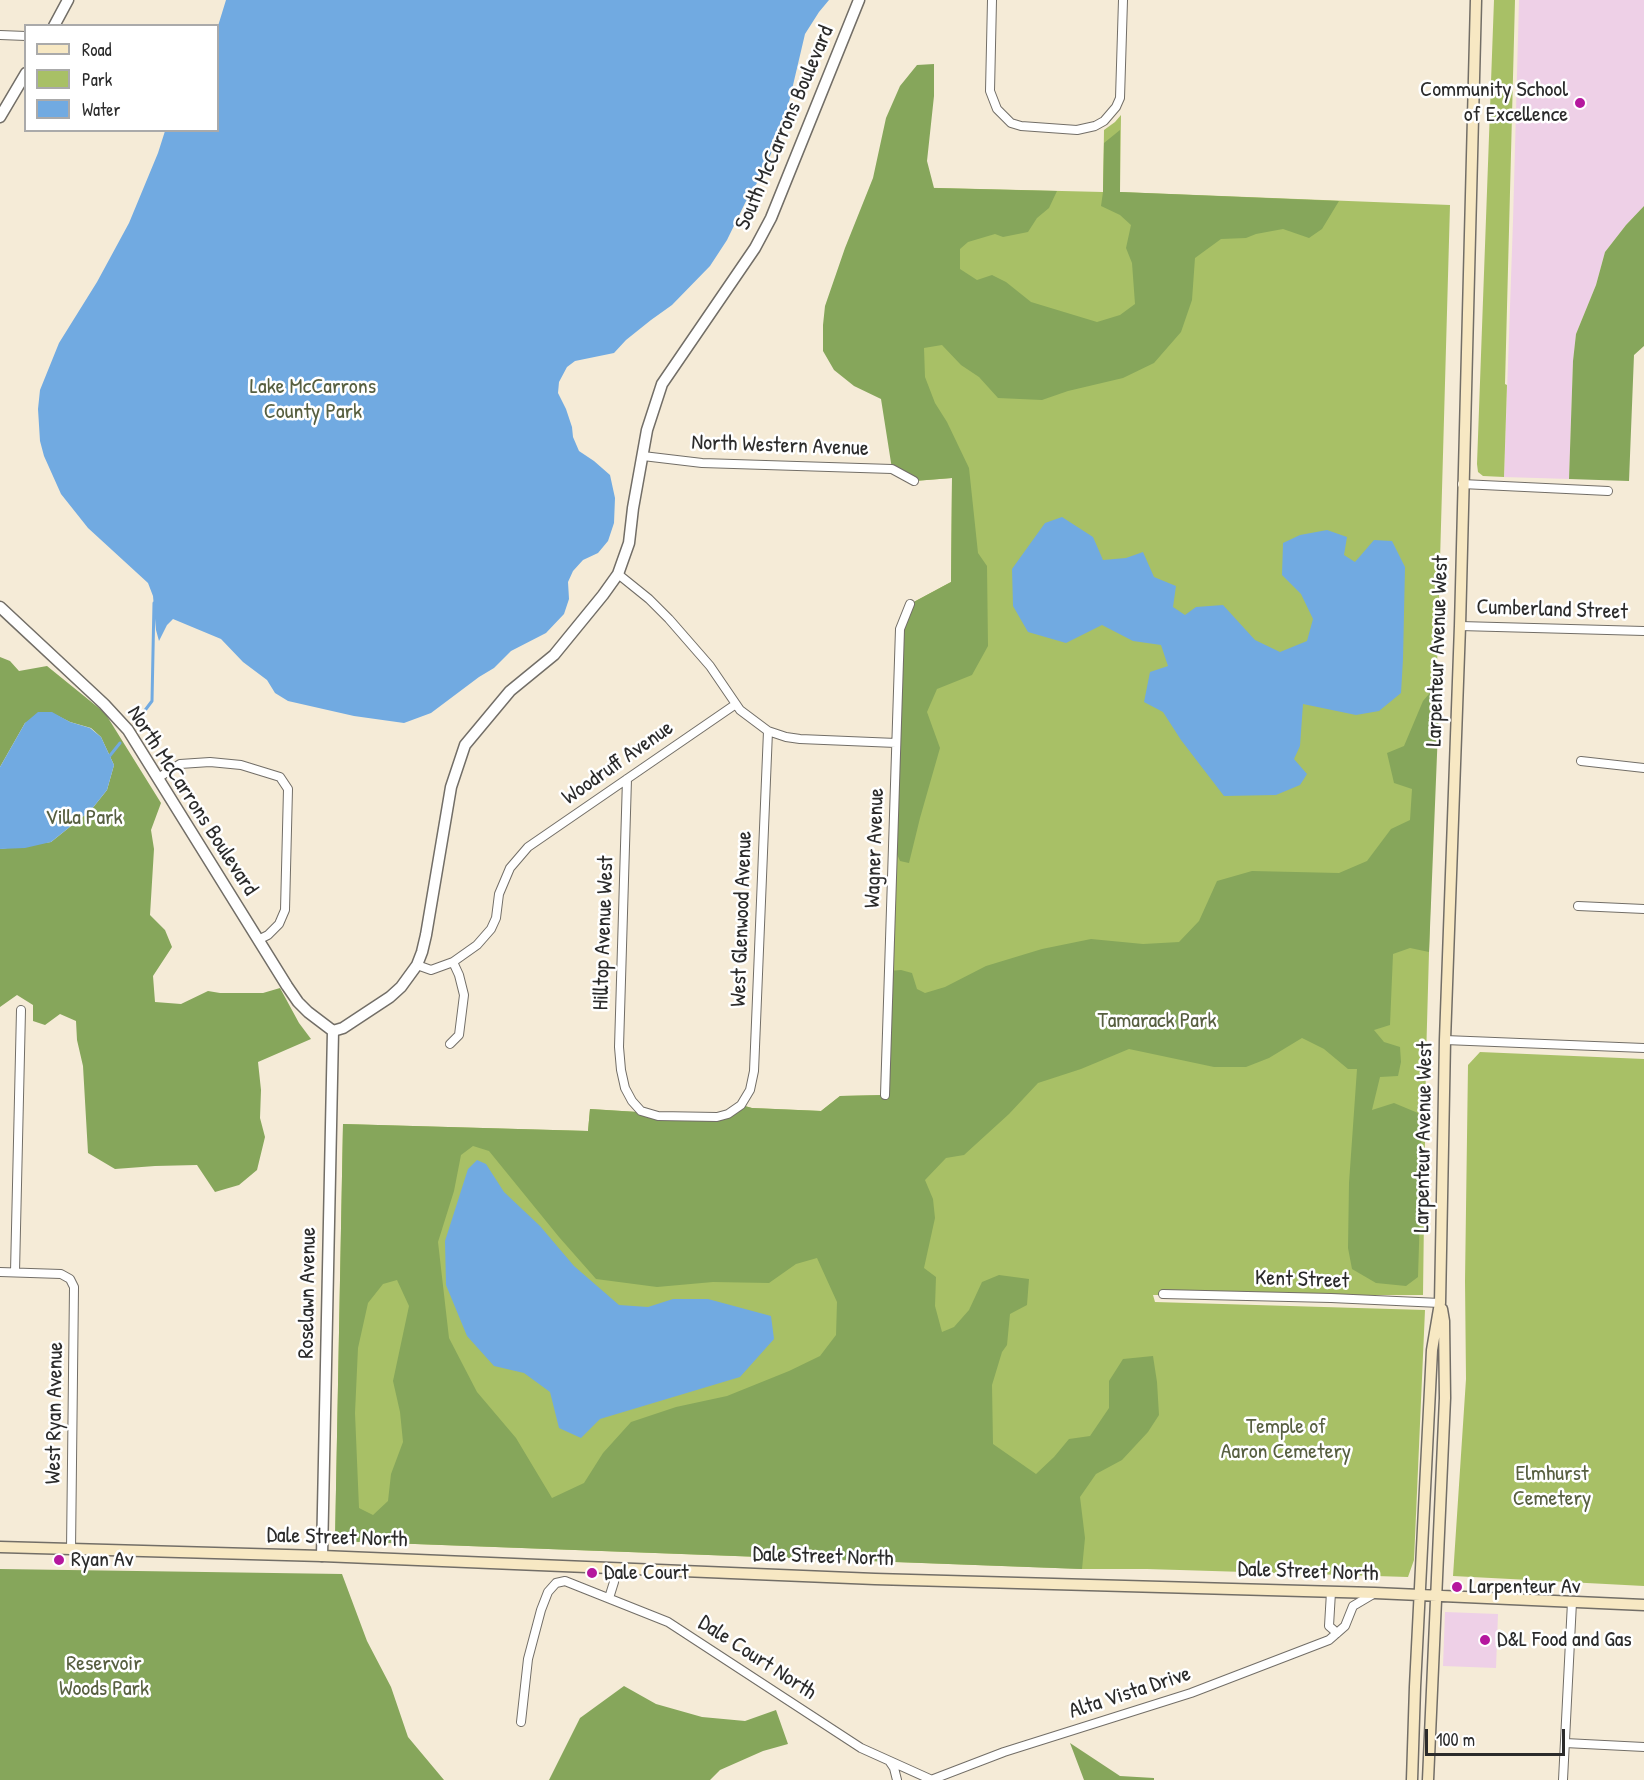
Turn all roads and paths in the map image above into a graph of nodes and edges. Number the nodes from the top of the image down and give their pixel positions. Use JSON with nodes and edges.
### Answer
{"nodes":[{"id":1,"x":68,"y":0,"type":"edge"},
{"id":2,"x":859,"y":0,"type":"edge"},
{"id":3,"x":992,"y":0,"type":"edge"},
{"id":4,"x":1123,"y":0,"type":"edge"},
{"id":5,"x":1476,"y":0,"type":"edge"},
{"id":6,"x":55,"y":24,"type":"edge"},
{"id":7,"x":0,"y":35,"type":"edge"},
{"id":8,"x":24,"y":36,"type":"edge"},
{"id":9,"x":24,"y":77,"type":"edge"},
{"id":10,"x":0,"y":117,"type":"edge"},
{"id":11,"x":643,"y":456,"type":"junction"},
{"id":12,"x":914,"y":481,"type":"dead end"},
{"id":13,"x":1462,"y":484,"type":"junction"},
{"id":14,"x":1608,"y":490,"type":"dead end"},
{"id":15,"x":618,"y":574,"type":"junction"},
{"id":16,"x":910,"y":604,"type":"dead end"},
{"id":17,"x":0,"y":607,"type":"edge"},
{"id":18,"x":1460,"y":626,"type":"junction"},
{"id":19,"x":1644,"y":631,"type":"edge"},
{"id":20,"x":736,"y":704,"type":"junction"},
{"id":21,"x":768,"y":731,"type":"junction"},
{"id":22,"x":896,"y":742,"type":"junction"},
{"id":23,"x":1581,"y":761,"type":"dead end"},
{"id":24,"x":1644,"y":768,"type":"edge"},
{"id":25,"x":158,"y":778,"type":"junction"},
{"id":26,"x":627,"y":779,"type":"junction"},
{"id":27,"x":1578,"y":906,"type":"dead end"},
{"id":28,"x":1644,"y":909,"type":"edge"},
{"id":29,"x":258,"y":940,"type":"junction"},
{"id":30,"x":453,"y":962,"type":"junction"},
{"id":31,"x":417,"y":965,"type":"junction"},
{"id":32,"x":21,"y":1010,"type":"dead end"},
{"id":33,"x":333,"y":1031,"type":"junction"},
{"id":34,"x":1445,"y":1040,"type":"junction"},
{"id":35,"x":450,"y":1044,"type":"dead end"},
{"id":36,"x":1644,"y":1048,"type":"edge"},
{"id":37,"x":625,"y":1088,"type":"joint"},
{"id":38,"x":885,"y":1095,"type":"dead end"},
{"id":39,"x":0,"y":1272,"type":"edge"},
{"id":40,"x":15,"y":1272,"type":"junction"},
{"id":41,"x":1163,"y":1294,"type":"dead end"},
{"id":42,"x":1440,"y":1303,"type":"junction"},
{"id":43,"x":0,"y":1547,"type":"edge"},
{"id":44,"x":71,"y":1550,"type":"junction"},
{"id":45,"x":322,"y":1556,"type":"junction"},
{"id":46,"x":615,"y":1568,"type":"junction"},
{"id":47,"x":1331,"y":1592,"type":"junction"},
{"id":48,"x":1375,"y":1593,"type":"junction"},
{"id":49,"x":1420,"y":1595,"type":"junction"},
{"id":50,"x":1437,"y":1596,"type":"junction"},
{"id":51,"x":609,"y":1598,"type":"junction"},
{"id":52,"x":1572,"y":1602,"type":"junction"},
{"id":53,"x":1644,"y":1605,"type":"edge"},
{"id":54,"x":1337,"y":1633,"type":"junction"},
{"id":55,"x":521,"y":1722,"type":"dead end"},
{"id":56,"x":1565,"y":1743,"type":"junction"},
{"id":57,"x":1644,"y":1747,"type":"edge"},
{"id":58,"x":889,"y":1761,"type":"junction"},
{"id":59,"x":897,"y":1780,"type":"edge"},
{"id":60,"x":932,"y":1780,"type":"edge"},
{"id":61,"x":1412,"y":1780,"type":"edge"},
{"id":62,"x":1428,"y":1780,"type":"edge"},
{"id":63,"x":1563,"y":1780,"type":"edge"}],
"edges":[{"from":1,"to":6,"type":"street"},
{"from":2,"to":11,"type":"street","name":"South McCarrons Boulevard"},
{"from":3,"to":4,"type":"street"},
{"from":5,"to":13,"type":"main road","name":"Larpenteur Avenue West"},
{"from":7,"to":8,"type":"street"},
{"from":9,"to":10,"type":"street"},
{"from":11,"to":12,"type":"street","name":"North Western Avenue"},
{"from":11,"to":15,"type":"street","name":"South McCarrons Boulevard"},
{"from":13,"to":14,"type":"street"},
{"from":13,"to":18,"type":"main road","name":"Larpenteur Avenue West"},
{"from":15,"to":20,"type":"street"},
{"from":15,"to":31,"type":"street","name":"South McCarrons Boulevard"},
{"from":16,"to":22,"type":"street","name":"Wagner Avenue"},
{"from":17,"to":25,"type":"street","name":"North McCarrons Boulevard"},
{"from":18,"to":19,"type":"street","name":"Cumberland Street"},
{"from":18,"to":34,"type":"main road","name":"Larpenteur Avenue West"},
{"from":20,"to":21,"type":"street"},
{"from":20,"to":26,"type":"street","name":"Woodruff Avenue"},
{"from":21,"to":22,"type":"street"},
{"from":21,"to":37,"type":"street","name":"West Glenwood Avenue"},
{"from":22,"to":38,"type":"street","name":"Wagner Avenue"},
{"from":23,"to":24,"type":"street"},
{"from":25,"to":29,"type":"street","name":"North McCarrons Boulevard"},
{"from":25,"to":29,"type":"street"},
{"from":26,"to":30,"type":"street","name":"Woodruff Avenue"},
{"from":26,"to":37,"type":"street","name":"Hilltop Avenue West"},
{"from":27,"to":28,"type":"street"},
{"from":29,"to":33,"type":"street","name":"North McCarrons Boulevard"},
{"from":30,"to":31,"type":"street","name":"Woodruff Avenue"},
{"from":30,"to":35,"type":"street"},
{"from":31,"to":33,"type":"street","name":"South McCarrons Boulevard"},
{"from":32,"to":40,"type":"street"},
{"from":33,"to":45,"type":"street","name":"Roselawn Avenue"},
{"from":34,"to":36,"type":"street"},
{"from":34,"to":42,"type":"main road","name":"Larpenteur Avenue West"},
{"from":39,"to":40,"type":"street"},
{"from":40,"to":44,"type":"street","name":"West Ryan Avenue"},
{"from":41,"to":42,"type":"street","name":"Kent Street"},
{"from":42,"to":49,"type":"main road","name":"Larpenteur Avenue West"},
{"from":42,"to":50,"type":"main road","name":"Larpenteur Avenue West"},
{"from":43,"to":44,"type":"main road","name":"Dale Street North"},
{"from":44,"to":45,"type":"main road","name":"Dale Street North"},
{"from":45,"to":46,"type":"main road","name":"Dale Street North"},
{"from":46,"to":47,"type":"main road","name":"Dale Street North"},
{"from":46,"to":51,"type":"street"},
{"from":47,"to":48,"type":"main road","name":"Dale Street North"},
{"from":47,"to":54,"type":"street"},
{"from":48,"to":49,"type":"main road","name":"Dale Street North"},
{"from":48,"to":54,"type":"street","name":"Alta Vista Drive"},
{"from":49,"to":50,"type":"main road","name":"Dale Street North"},
{"from":49,"to":61,"type":"main road","name":"Larpenteur Avenue West"},
{"from":50,"to":52,"type":"main road","name":"Dale Street North"},
{"from":50,"to":62,"type":"main road","name":"Larpenteur Avenue West"},
{"from":51,"to":55,"type":"street","name":"Dale Court North"},
{"from":51,"to":58,"type":"street","name":"Dale Court North"},
{"from":52,"to":53,"type":"main road","name":"Dale Street North"},
{"from":52,"to":56,"type":"street"},
{"from":54,"to":60,"type":"street","name":"Alta Vista Drive"},
{"from":56,"to":57,"type":"street"},
{"from":56,"to":63,"type":"street"},
{"from":58,"to":59,"type":"street"},
{"from":58,"to":60,"type":"street","name":"Dale Court North"}]}
